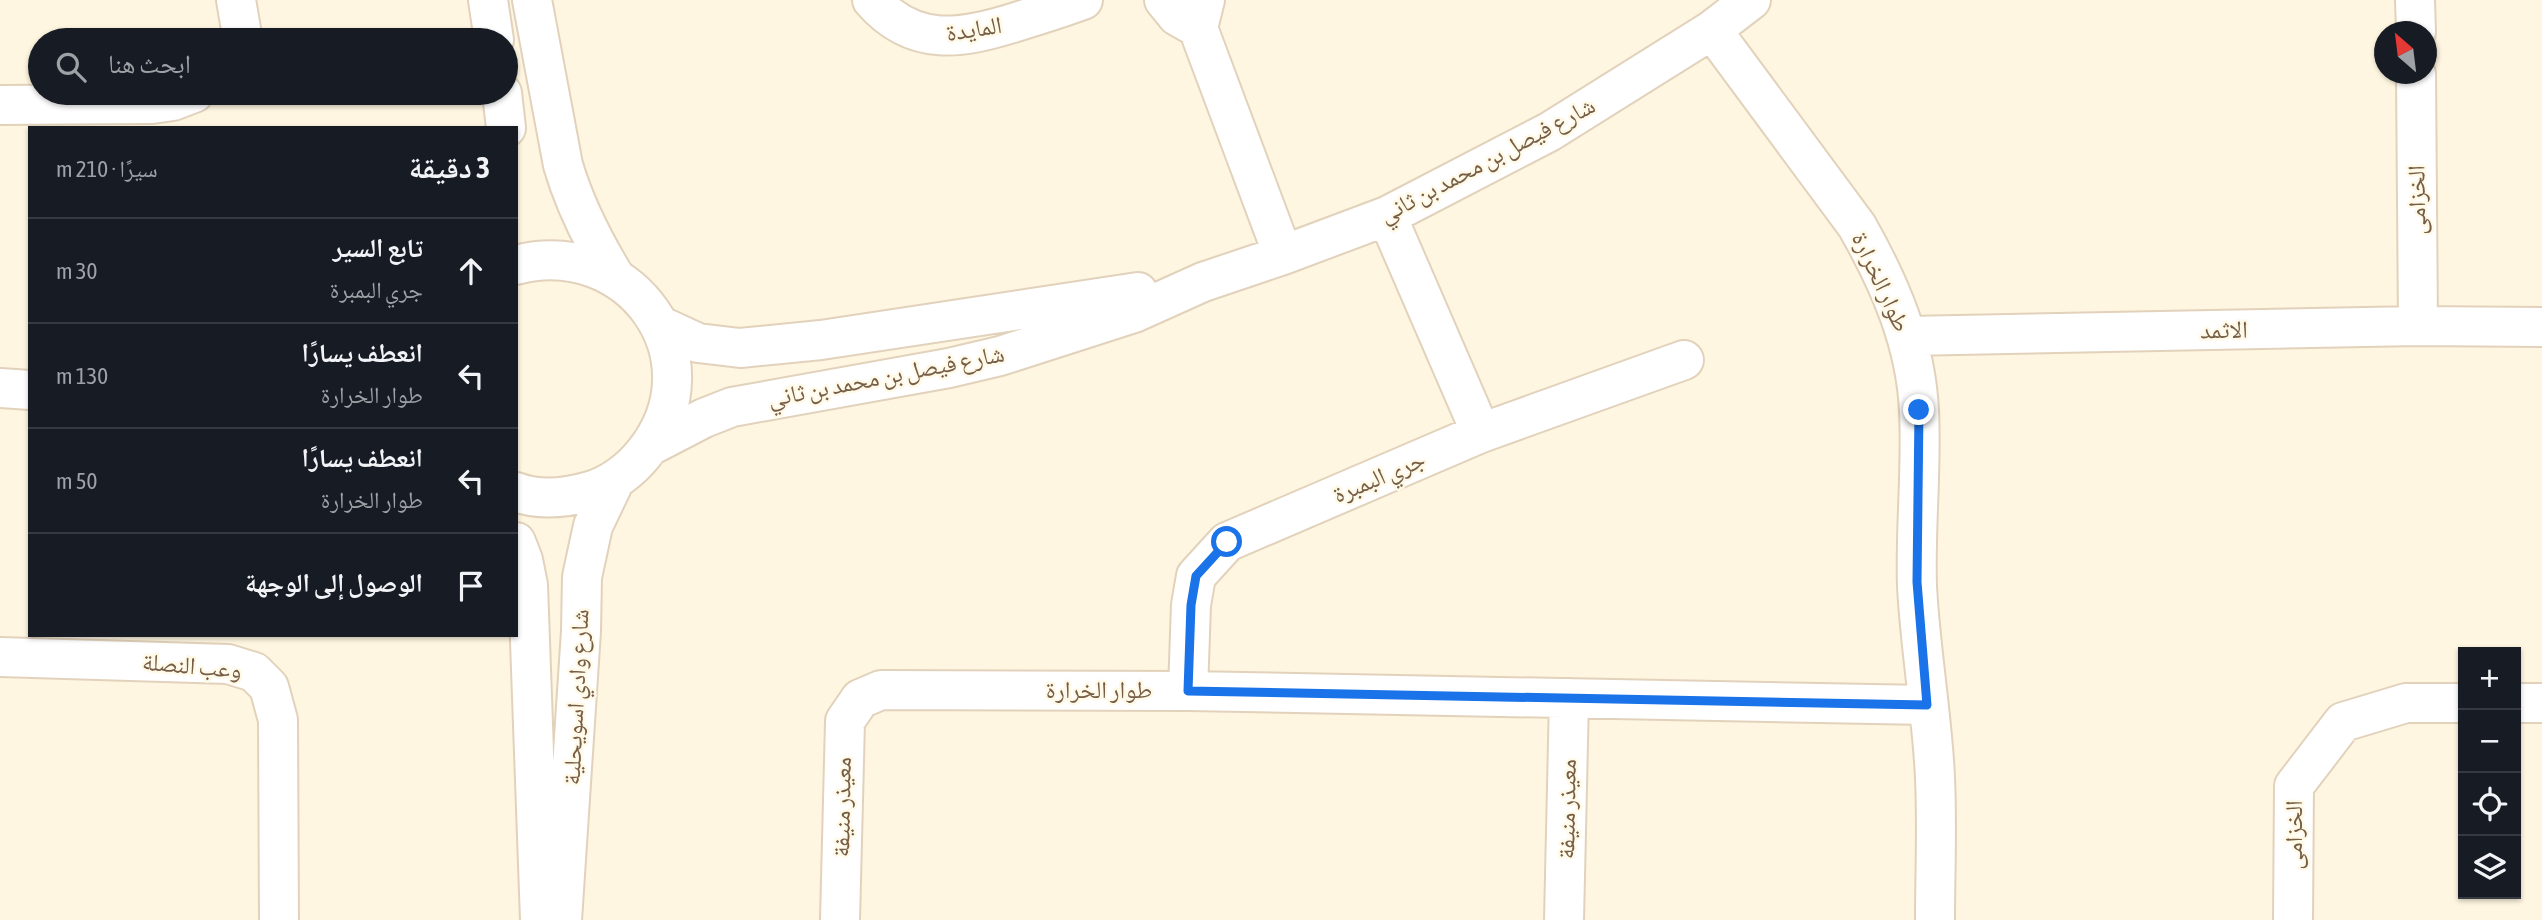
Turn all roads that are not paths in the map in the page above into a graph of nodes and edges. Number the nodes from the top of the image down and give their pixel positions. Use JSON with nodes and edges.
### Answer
{"nodes":[{"id":1,"x":236,"y":0,"type":"edge"},
{"id":2,"x":488,"y":0,"type":"edge"},
{"id":3,"x":532,"y":0,"type":"edge"},
{"id":4,"x":872,"y":0,"type":"edge"},
{"id":5,"x":1083,"y":0,"type":"edge"},
{"id":6,"x":1164,"y":0,"type":"edge"},
{"id":7,"x":1751,"y":0,"type":"edge"},
{"id":8,"x":2415,"y":0,"type":"edge"},
{"id":9,"x":1202,"y":14,"type":"edge"},
{"id":10,"x":2416,"y":21,"type":"edge"},
{"id":11,"x":241,"y":28,"type":"edge"},
{"id":12,"x":492,"y":28,"type":"edge"},
{"id":13,"x":1713,"y":30,"type":"junction"},
{"id":14,"x":2416,"y":84,"type":"edge"},
{"id":15,"x":0,"y":105,"type":"edge"},
{"id":16,"x":28,"y":105,"type":"edge"},
{"id":17,"x":503,"y":105,"type":"edge"},
{"id":18,"x":506,"y":126,"type":"edge"},
{"id":19,"x":1387,"y":216,"type":"junction"},
{"id":20,"x":1283,"y":256,"type":"junction"},
{"id":21,"x":518,"y":265,"type":"edge"},
{"id":22,"x":615,"y":277,"type":"junction"},
{"id":23,"x":1203,"y":282,"type":"junction"},
{"id":24,"x":659,"y":325,"type":"junction"},
{"id":25,"x":2418,"y":326,"type":"junction"},
{"id":26,"x":2542,"y":327,"type":"edge"},
{"id":27,"x":1907,"y":336,"type":"junction"},
{"id":28,"x":1684,"y":360,"type":"dead end"},
{"id":29,"x":28,"y":363,"type":"edge"},
{"id":30,"x":0,"y":365,"type":"edge"},
{"id":31,"x":0,"y":388,"type":"edge"},
{"id":32,"x":28,"y":390,"type":"edge"},
{"id":33,"x":1482,"y":433,"type":"junction"},
{"id":34,"x":650,"y":446,"type":"junction"},
{"id":35,"x":615,"y":480,"type":"junction"},
{"id":36,"x":518,"y":492,"type":"edge"},
{"id":37,"x":518,"y":547,"type":"edge"},
{"id":38,"x":0,"y":657,"type":"edge"},
{"id":39,"x":1188,"y":691,"type":"junction"},
{"id":40,"x":1569,"y":698,"type":"junction"},
{"id":41,"x":860,"y":699,"type":"joint"},
{"id":42,"x":2458,"y":703,"type":"edge"},
{"id":43,"x":2521,"y":703,"type":"edge"},
{"id":44,"x":2542,"y":703,"type":"edge"},
{"id":45,"x":1927,"y":705,"type":"junction"},
{"id":46,"x":279,"y":920,"type":"edge"},
{"id":47,"x":540,"y":920,"type":"edge"},
{"id":48,"x":562,"y":920,"type":"edge"},
{"id":49,"x":840,"y":920,"type":"edge"},
{"id":50,"x":1564,"y":920,"type":"edge"},
{"id":51,"x":1935,"y":920,"type":"edge"},
{"id":52,"x":2293,"y":920,"type":"edge"}],
"edges":[{"from":1,"to":11,"type":"street"},
{"from":2,"to":12,"type":"street"},
{"from":3,"to":22,"type":"street"},
{"from":4,"to":5,"type":"street","name":"المايدة"},
{"from":6,"to":9,"type":"street"},
{"from":7,"to":13,"type":"street","name":"شارع فيصل بن محمد بن ثاني"},
{"from":8,"to":10,"type":"street"},
{"from":9,"to":20,"type":"street"},
{"from":13,"to":19,"type":"street","name":"شارع فيصل بن محمد بن ثاني"},
{"from":13,"to":27,"type":"street","name":"طوار الخرارة"},
{"from":14,"to":25,"type":"street","name":"الخزامى"},
{"from":15,"to":16,"type":"street"},
{"from":17,"to":18,"type":"street"},
{"from":19,"to":20,"type":"street","name":"شارع فيصل بن محمد بن ثاني"},
{"from":19,"to":33,"type":"street"},
{"from":20,"to":23,"type":"street","name":"شارع فيصل بن محمد بن ثاني"},
{"from":21,"to":22,"type":"street"},
{"from":22,"to":24,"type":"street"},
{"from":23,"to":24,"type":"street","name":"شارع فيصل بن محمد بن ثاني"},
{"from":23,"to":34,"type":"street","name":"شارع فيصل بن محمد بن ثاني"},
{"from":24,"to":34,"type":"street"},
{"from":25,"to":26,"type":"street","name":"الاثمد"},
{"from":25,"to":27,"type":"street","name":"الاثمد"},
{"from":27,"to":45,"type":"street","name":"طوار الخرارة"},
{"from":28,"to":33,"type":"street","name":"جري البمبرة"},
{"from":29,"to":30,"type":"street"},
{"from":31,"to":32,"type":"street"},
{"from":33,"to":39,"type":"street","name":"جري البمبرة"},
{"from":34,"to":35,"type":"street"},
{"from":35,"to":36,"type":"street"},
{"from":35,"to":48,"type":"street","name":"شارع وادي اسويحلية"},
{"from":37,"to":47,"type":"street","name":"شارع وادي اسويحلية"},
{"from":38,"to":46,"type":"street","name":"وعب النصلة"},
{"from":39,"to":40,"type":"street","name":"طوار الخرارة"},
{"from":39,"to":41,"type":"street","name":"طوار الخرارة"},
{"from":40,"to":45,"type":"street","name":"طوار الخرارة"},
{"from":40,"to":50,"type":"street","name":"معيذر منيفة"},
{"from":41,"to":49,"type":"street","name":"معيذر منيفة"},
{"from":42,"to":52,"type":"street","name":"الخزامى"},
{"from":43,"to":44,"type":"street"},
{"from":45,"to":51,"type":"street","name":"طوار الخرارة"}]}
